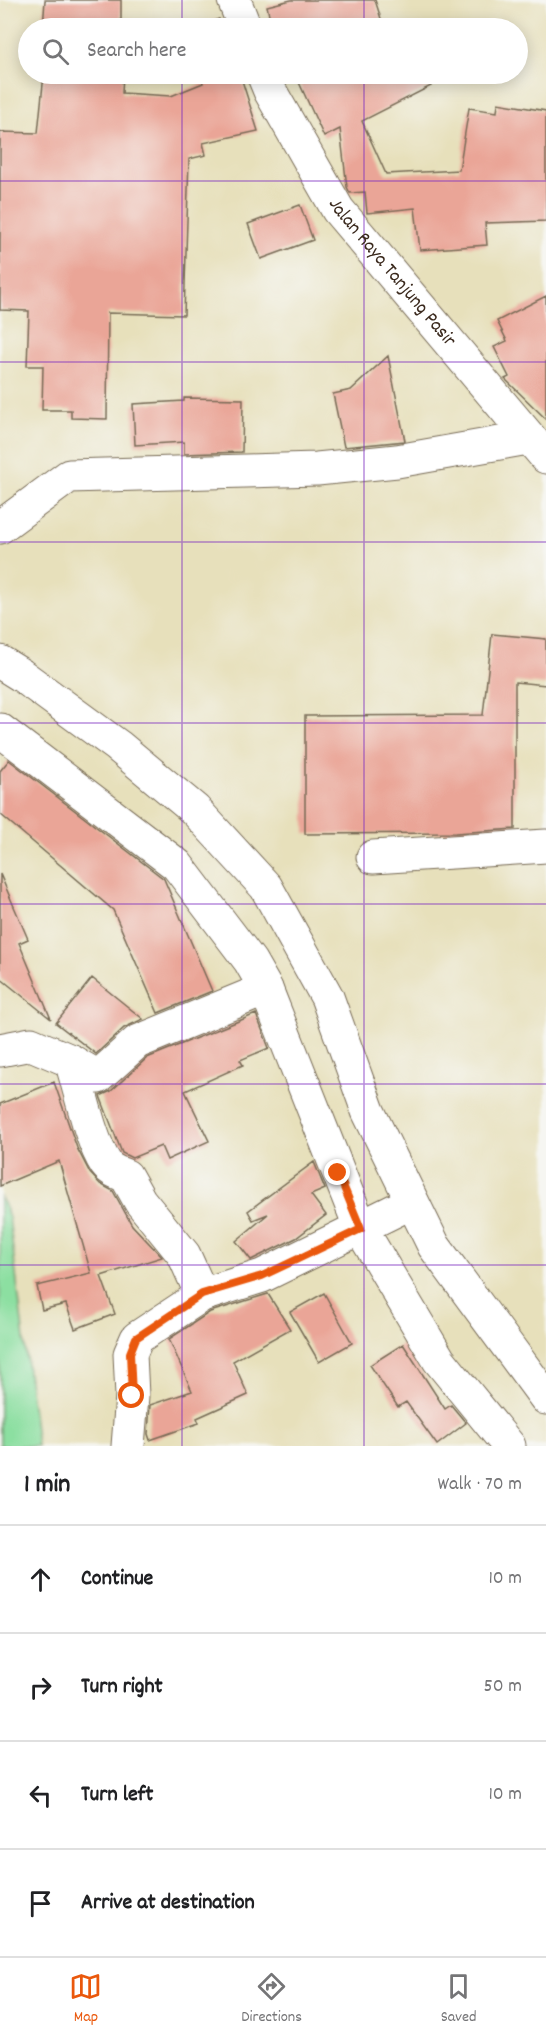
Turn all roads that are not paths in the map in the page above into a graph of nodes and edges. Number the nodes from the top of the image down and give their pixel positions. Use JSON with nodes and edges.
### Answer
{"nodes":[{"id":1,"x":234,"y":0,"type":"edge"},
{"id":2,"x":241,"y":18,"type":"edge"},
{"id":3,"x":267,"y":84,"type":"edge"},
{"id":4,"x":537,"y":447,"type":"edge"},
{"id":5,"x":0,"y":527,"type":"edge"},
{"id":6,"x":0,"y":662,"type":"edge"},
{"id":7,"x":0,"y":730,"type":"edge"},
{"id":8,"x":546,"y":846,"type":"edge"},
{"id":9,"x":373,"y":857,"type":"dead end"},
{"id":10,"x":266,"y":989,"type":"junction"},
{"id":11,"x":0,"y":1050,"type":"edge"},
{"id":12,"x":71,"y":1061,"type":"junction"},
{"id":13,"x":407,"y":1205,"type":"junction"},
{"id":14,"x":366,"y":1227,"type":"junction"},
{"id":15,"x":202,"y":1294,"type":"junction"},
{"id":16,"x":546,"y":1398,"type":"edge"},
{"id":17,"x":128,"y":1446,"type":"edge"},
{"id":18,"x":509,"y":1446,"type":"edge"}],
"edges":[{"from":1,"to":2,"type":"street"},
{"from":3,"to":4,"type":"street","name":"Jalan Raya Tanjung Pasir"},
{"from":4,"to":5,"type":"street"},
{"from":6,"to":13,"type":"street"},
{"from":7,"to":10,"type":"street"},
{"from":8,"to":9,"type":"street"},
{"from":10,"to":12,"type":"street"},
{"from":10,"to":14,"type":"street"},
{"from":11,"to":12,"type":"street"},
{"from":12,"to":15,"type":"street"},
{"from":13,"to":14,"type":"street"},
{"from":13,"to":16,"type":"street"},
{"from":14,"to":15,"type":"street"},
{"from":14,"to":18,"type":"street"},
{"from":15,"to":17,"type":"street"}]}
